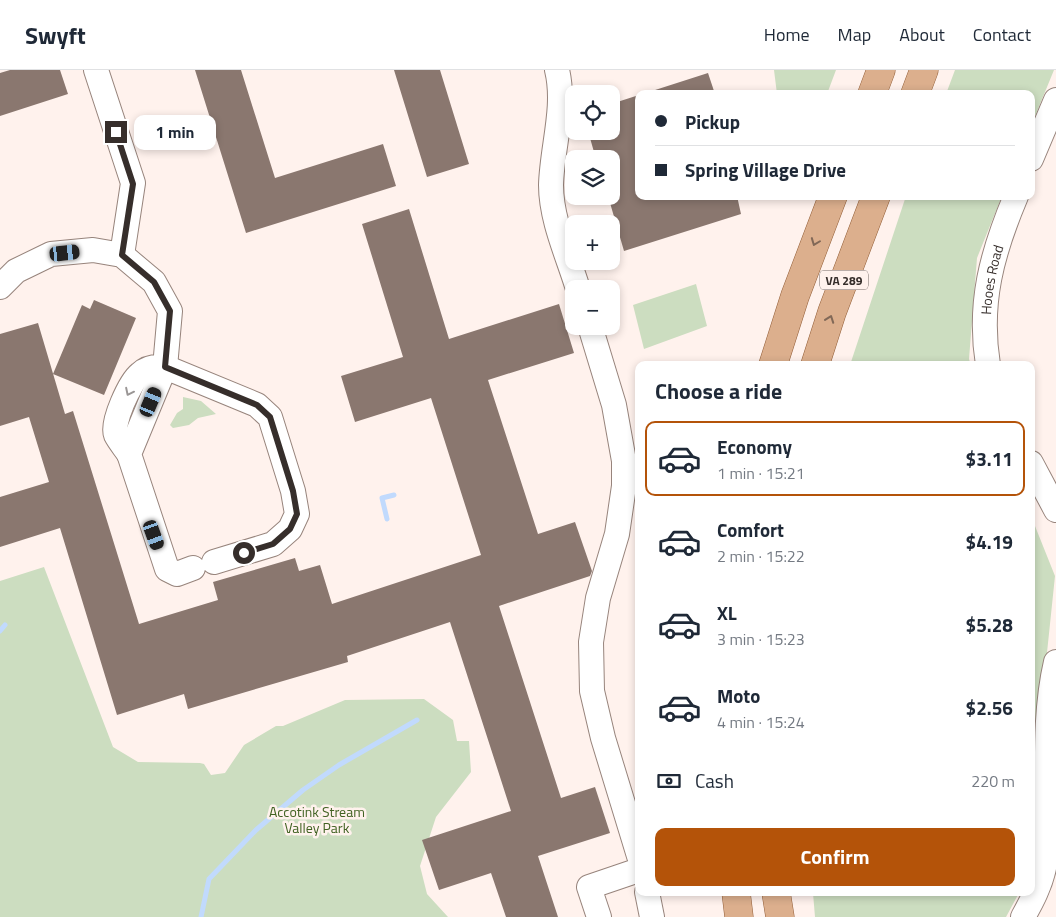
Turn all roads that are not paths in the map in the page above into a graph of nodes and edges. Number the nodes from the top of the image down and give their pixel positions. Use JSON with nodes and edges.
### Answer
{"nodes":[{"id":1,"x":96,"y":70,"type":"edge"},
{"id":2,"x":557,"y":70,"type":"edge"},
{"id":3,"x":881,"y":70,"type":"edge"},
{"id":4,"x":924,"y":70,"type":"edge"},
{"id":5,"x":874,"y":90,"type":"edge"},
{"id":6,"x":916,"y":90,"type":"edge"},
{"id":7,"x":1054,"y":109,"type":"edge"},
{"id":8,"x":1035,"y":150,"type":"edge"},
{"id":9,"x":831,"y":200,"type":"edge"},
{"id":10,"x":874,"y":200,"type":"edge"},
{"id":11,"x":1014,"y":200,"type":"edge"},
{"id":12,"x":122,"y":255,"type":"junction"},
{"id":13,"x":575,"y":280,"type":"edge"},
{"id":14,"x":0,"y":287,"type":"edge"},
{"id":15,"x":593,"y":335,"type":"edge"},
{"id":16,"x":774,"y":361,"type":"edge"},
{"id":17,"x":816,"y":361,"type":"edge"},
{"id":18,"x":988,"y":361,"type":"edge"},
{"id":19,"x":165,"y":367,"type":"junction"},
{"id":20,"x":1035,"y":471,"type":"edge"},
{"id":21,"x":1056,"y":510,"type":"edge"},
{"id":22,"x":1056,"y":662,"type":"edge"},
{"id":23,"x":635,"y":843,"type":"edge"},
{"id":24,"x":635,"y":871,"type":"edge"},
{"id":25,"x":1035,"y":894,"type":"edge"},
{"id":26,"x":648,"y":896,"type":"edge"},
{"id":27,"x":736,"y":896,"type":"edge"},
{"id":28,"x":777,"y":896,"type":"edge"},
{"id":29,"x":1034,"y":896,"type":"edge"},
{"id":30,"x":599,"y":917,"type":"edge"},
{"id":31,"x":652,"y":917,"type":"edge"},
{"id":32,"x":739,"y":917,"type":"edge"},
{"id":33,"x":780,"y":917,"type":"edge"},
{"id":34,"x":1023,"y":917,"type":"edge"}],
"edges":[{"from":1,"to":12,"type":"street"},
{"from":2,"to":13,"type":"street"},
{"from":3,"to":5,"type":"main road"},
{"from":4,"to":6,"type":"main road"},
{"from":7,"to":8,"type":"street"},
{"from":9,"to":16,"type":"main road","number":"VA 289","one_way":true},
{"from":17,"to":10,"type":"main road","number":"VA 289","one_way":true},
{"from":11,"to":18,"type":"street","name":"Hooes Road"},
{"from":12,"to":14,"type":"street"},
{"from":12,"to":19,"type":"street"},
{"from":15,"to":23,"type":"street"},
{"from":19,"to":19,"type":"street"},
{"from":20,"to":21,"type":"street"},
{"from":22,"to":25,"type":"street"},
{"from":24,"to":30,"type":"street"},
{"from":26,"to":31,"type":"street"},
{"from":27,"to":32,"type":"main road"},
{"from":28,"to":33,"type":"main road"},
{"from":29,"to":34,"type":"street"}]}
